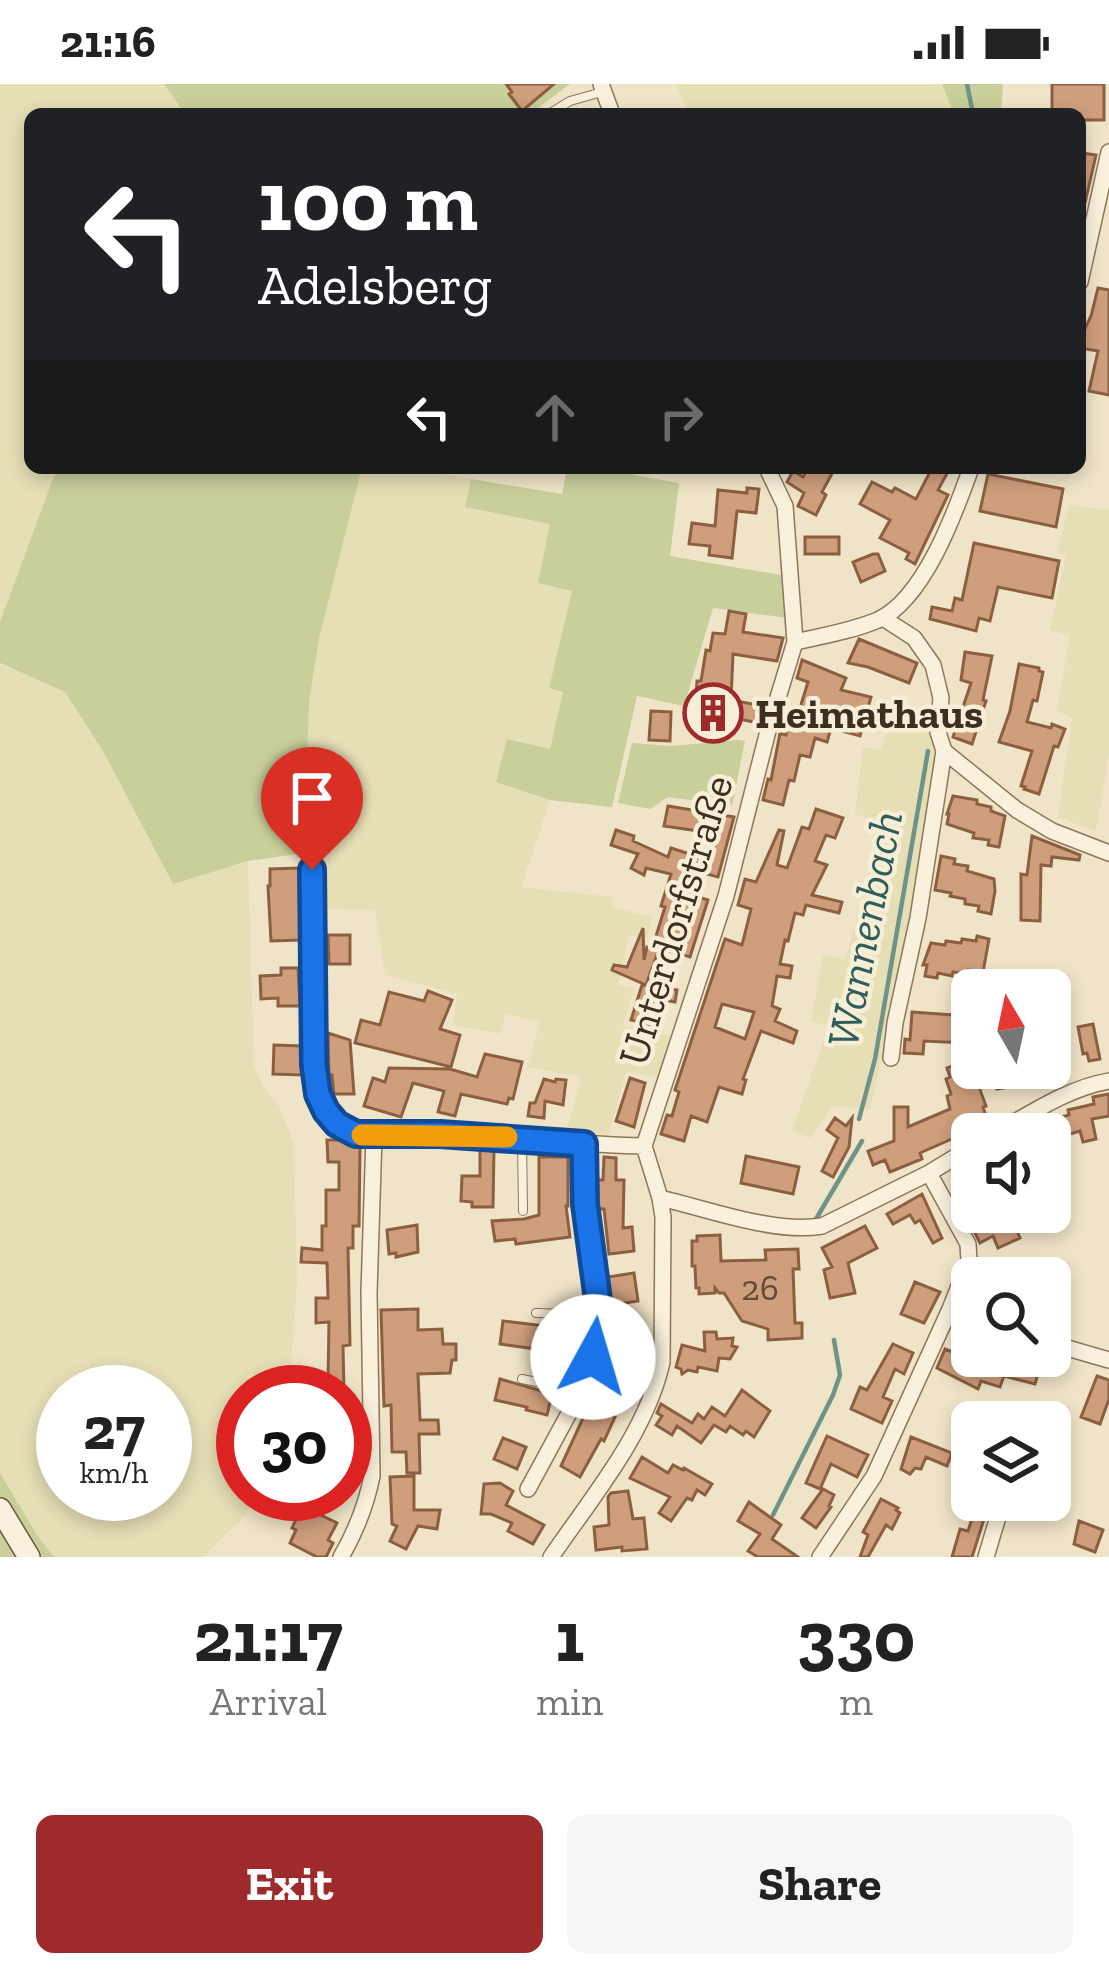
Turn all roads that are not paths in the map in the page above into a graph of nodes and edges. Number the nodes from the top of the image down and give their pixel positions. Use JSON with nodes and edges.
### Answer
{"nodes":[{"id":1,"x":602,"y":88,"type":"edge"},
{"id":2,"x":558,"y":108,"type":"edge"},
{"id":3,"x":1109,"y":152,"type":"edge"},
{"id":4,"x":1086,"y":254,"type":"edge"},
{"id":5,"x":770,"y":474,"type":"edge"},
{"id":6,"x":968,"y":474,"type":"edge"},
{"id":7,"x":883,"y":618,"type":"junction"},
{"id":8,"x":795,"y":642,"type":"junction"},
{"id":9,"x":944,"y":752,"type":"junction"},
{"id":10,"x":1109,"y":853,"type":"edge"},
{"id":11,"x":312,"y":870,"type":"dead end"},
{"id":12,"x":891,"y":1058,"type":"dead end"},
{"id":13,"x":1109,"y":1081,"type":"edge"},
{"id":14,"x":1032,"y":1113,"type":"edge"},
{"id":15,"x":374,"y":1136,"type":"junction"},
{"id":16,"x":522,"y":1138,"type":"junction"},
{"id":17,"x":584,"y":1144,"type":"junction"},
{"id":18,"x":644,"y":1146,"type":"junction"},
{"id":19,"x":951,"y":1160,"type":"edge"},
{"id":20,"x":929,"y":1173,"type":"junction"},
{"id":21,"x":660,"y":1198,"type":"junction"},
{"id":22,"x":523,"y":1211,"type":"dead end"},
{"id":23,"x":950,"y":1310,"type":"joint"},
{"id":24,"x":536,"y":1313,"type":"dead end"},
{"id":25,"x":600,"y":1315,"type":"junction"},
{"id":26,"x":1071,"y":1349,"type":"edge"},
{"id":27,"x":1109,"y":1360,"type":"edge"},
{"id":28,"x":522,"y":1379,"type":"dead end"},
{"id":29,"x":581,"y":1391,"type":"junction"},
{"id":30,"x":528,"y":1489,"type":"dead end"},
{"id":31,"x":0,"y":1509,"type":"edge"},
{"id":32,"x":997,"y":1521,"type":"edge"},
{"id":33,"x":29,"y":1557,"type":"edge"},
{"id":34,"x":341,"y":1557,"type":"edge"},
{"id":35,"x":551,"y":1557,"type":"edge"},
{"id":36,"x":820,"y":1557,"type":"edge"},
{"id":37,"x":986,"y":1557,"type":"edge"}],
"edges":[{"from":1,"to":2,"type":"lane"},
{"from":3,"to":4,"type":"street"},
{"from":5,"to":8,"type":"street"},
{"from":6,"to":7,"type":"street"},
{"from":7,"to":8,"type":"street"},
{"from":7,"to":9,"type":"street"},
{"from":8,"to":18,"type":"street","name":"Unterdorfstraße"},
{"from":9,"to":10,"type":"street"},
{"from":9,"to":12,"type":"street"},
{"from":11,"to":15,"type":"street"},
{"from":13,"to":14,"type":"street"},
{"from":15,"to":16,"type":"street"},
{"from":15,"to":34,"type":"street"},
{"from":16,"to":17,"type":"street"},
{"from":16,"to":22,"type":"lane"},
{"from":17,"to":18,"type":"street"},
{"from":17,"to":25,"type":"street"},
{"from":18,"to":21,"type":"street"},
{"from":19,"to":20,"type":"street"},
{"from":20,"to":21,"type":"street"},
{"from":20,"to":23,"type":"street"},
{"from":21,"to":35,"type":"street"},
{"from":23,"to":36,"type":"street"},
{"from":24,"to":25,"type":"lane"},
{"from":25,"to":29,"type":"street"},
{"from":26,"to":27,"type":"street"},
{"from":28,"to":29,"type":"lane"},
{"from":29,"to":30,"type":"street"},
{"from":31,"to":33,"type":"street"},
{"from":32,"to":37,"type":"street"}]}
